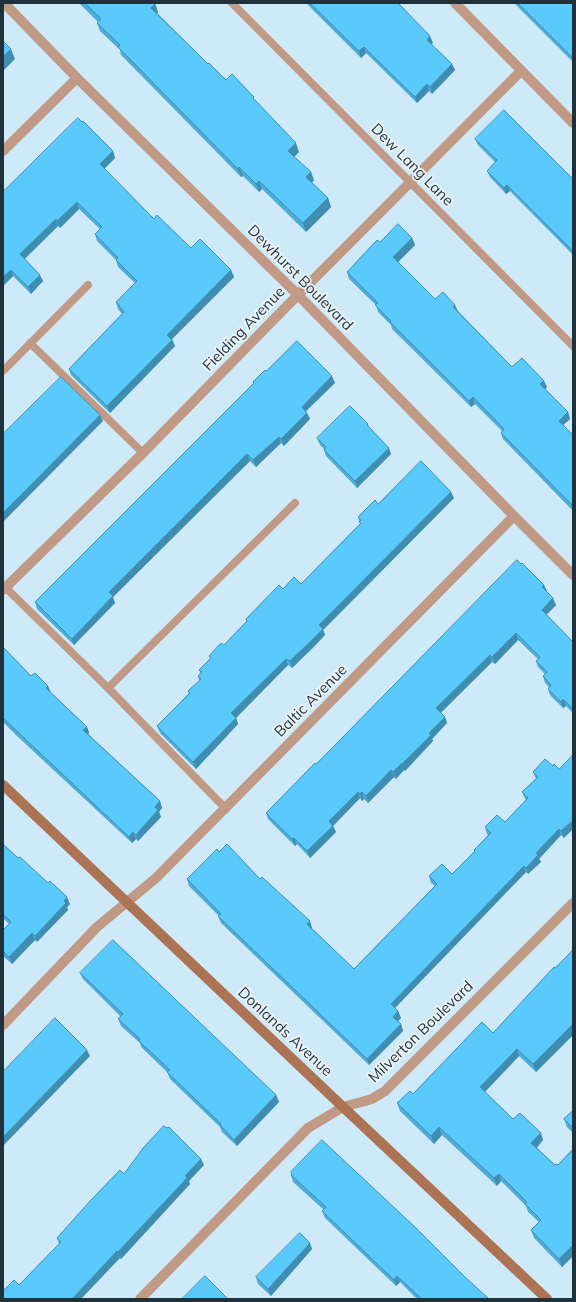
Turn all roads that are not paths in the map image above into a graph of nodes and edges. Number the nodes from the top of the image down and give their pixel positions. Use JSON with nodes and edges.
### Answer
{"nodes":[{"id":1,"x":4,"y":3,"type":"edge"},
{"id":2,"x":232,"y":3,"type":"edge"},
{"id":3,"x":455,"y":3,"type":"edge"},
{"id":4,"x":521,"y":71,"type":"junction"},
{"id":5,"x":77,"y":78,"type":"junction"},
{"id":6,"x":573,"y":123,"type":"edge"},
{"id":7,"x":3,"y":151,"type":"edge"},
{"id":8,"x":410,"y":182,"type":"junction"},
{"id":9,"x":88,"y":285,"type":"dead end"},
{"id":10,"x":298,"y":295,"type":"junction"},
{"id":11,"x":30,"y":343,"type":"junction"},
{"id":12,"x":573,"y":346,"type":"edge"},
{"id":13,"x":3,"y":371,"type":"edge"},
{"id":14,"x":143,"y":453,"type":"junction"},
{"id":15,"x":295,"y":503,"type":"dead end"},
{"id":16,"x":514,"y":516,"type":"junction"},
{"id":17,"x":573,"y":574,"type":"edge"},
{"id":18,"x":4,"y":588,"type":"edge"},
{"id":19,"x":108,"y":688,"type":"junction"},
{"id":20,"x":3,"y":785,"type":"edge"},
{"id":21,"x":226,"y":809,"type":"junction"},
{"id":22,"x":127,"y":903,"type":"junction"},
{"id":23,"x":573,"y":903,"type":"edge"},
{"id":24,"x":3,"y":1025,"type":"edge"},
{"id":25,"x":343,"y":1107,"type":"junction"},
{"id":26,"x":140,"y":1299,"type":"edge"},
{"id":27,"x":547,"y":1299,"type":"edge"}],
"edges":[{"from":1,"to":5,"type":"street","name":"Dewhurst Boulevard"},
{"from":2,"to":8,"type":"lane","name":"Dew Lang Lane"},
{"from":3,"to":4,"type":"street"},
{"from":4,"to":6,"type":"street"},
{"from":4,"to":8,"type":"street","name":"Fielding Avenue"},
{"from":5,"to":7,"type":"street"},
{"from":5,"to":10,"type":"street","name":"Dewhurst Boulevard"},
{"from":8,"to":10,"type":"street","name":"Fielding Avenue"},
{"from":8,"to":12,"type":"lane","name":"Dew Lang Lane"},
{"from":9,"to":11,"type":"lane"},
{"from":10,"to":14,"type":"street","name":"Fielding Avenue"},
{"from":10,"to":16,"type":"street","name":"Dewhurst Boulevard"},
{"from":11,"to":13,"type":"lane"},
{"from":11,"to":14,"type":"lane"},
{"from":14,"to":18,"type":"street","name":"Fielding Avenue"},
{"from":15,"to":19,"type":"lane"},
{"from":16,"to":17,"type":"street","name":"Dewhurst Boulevard"},
{"from":16,"to":21,"type":"street","name":"Baltic Avenue"},
{"from":18,"to":19,"type":"lane"},
{"from":19,"to":21,"type":"lane"},
{"from":20,"to":22,"type":"street","name":"Donlands Avenue"},
{"from":21,"to":22,"type":"street","name":"Baltic Avenue"},
{"from":22,"to":24,"type":"street","name":"Baltic Avenue"},
{"from":22,"to":25,"type":"street","name":"Donlands Avenue"},
{"from":23,"to":25,"type":"street","name":"Milverton Boulevard"},
{"from":25,"to":26,"type":"street","name":"Milverton Boulevard"},
{"from":25,"to":27,"type":"street","name":"Donlands Avenue"}]}
